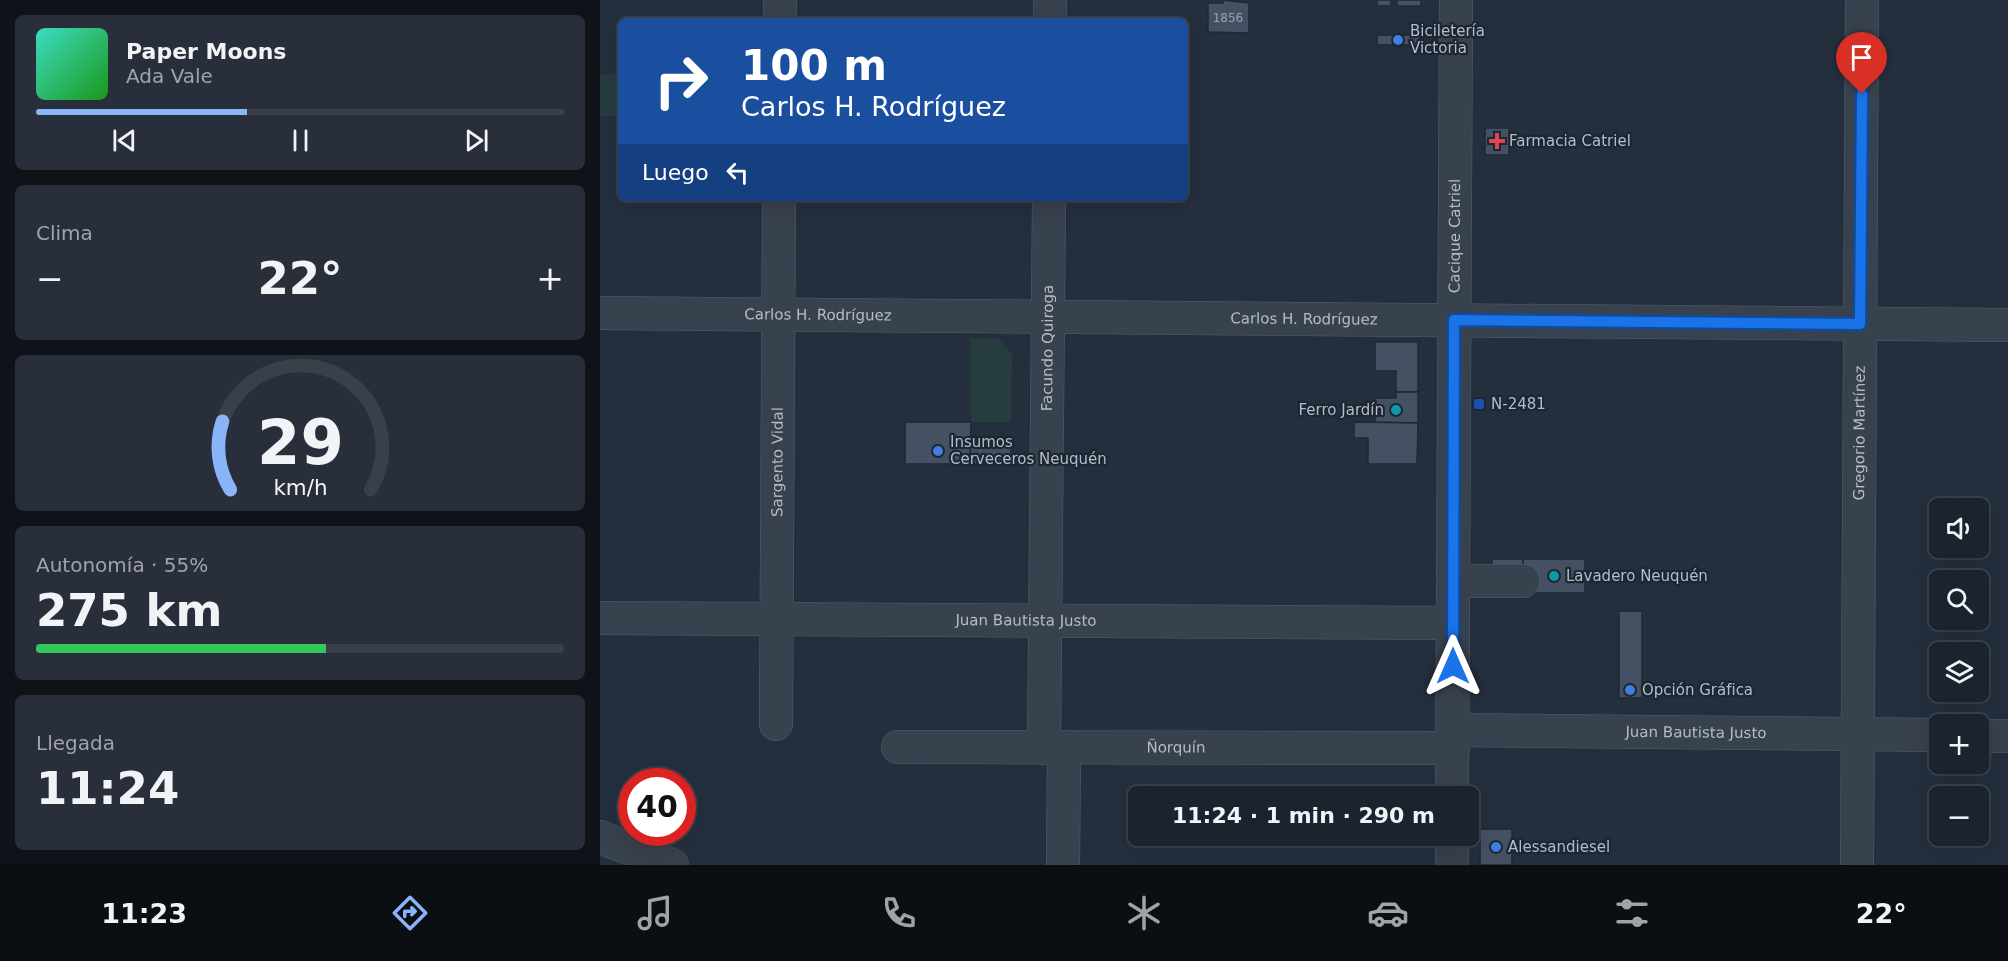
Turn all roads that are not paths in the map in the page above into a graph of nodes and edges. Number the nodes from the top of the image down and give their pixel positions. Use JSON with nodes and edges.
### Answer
{"nodes":[{"id":1,"x":780,"y":0,"type":"edge"},
{"id":2,"x":1050,"y":0,"type":"edge"},
{"id":3,"x":1456,"y":0,"type":"edge"},
{"id":4,"x":1862,"y":0,"type":"edge"},
{"id":5,"x":780,"y":18,"type":"edge"},
{"id":6,"x":1050,"y":18,"type":"edge"},
{"id":7,"x":779,"y":201,"type":"edge"},
{"id":8,"x":1049,"y":201,"type":"edge"},
{"id":9,"x":600,"y":313,"type":"edge"},
{"id":10,"x":778,"y":314,"type":"junction"},
{"id":11,"x":1048,"y":316,"type":"junction"},
{"id":12,"x":1454,"y":320,"type":"junction"},
{"id":13,"x":1860,"y":324,"type":"junction"},
{"id":14,"x":2008,"y":326,"type":"edge"},
{"id":15,"x":1453,"y":581,"type":"junction"},
{"id":16,"x":1522,"y":581,"type":"dead end"},
{"id":17,"x":600,"y":618,"type":"edge"},
{"id":18,"x":777,"y":619,"type":"junction"},
{"id":19,"x":1045,"y":620,"type":"junction"},
{"id":20,"x":1453,"y":622,"type":"junction"},
{"id":21,"x":776,"y":724,"type":"dead end"},
{"id":22,"x":1858,"y":735,"type":"junction"},
{"id":23,"x":1929,"y":735,"type":"edge"},
{"id":24,"x":1989,"y":736,"type":"edge"},
{"id":25,"x":2008,"y":736,"type":"edge"},
{"id":26,"x":1453,"y":739,"type":"junction"},
{"id":27,"x":898,"y":747,"type":"dead end"},
{"id":28,"x":1054,"y":748,"type":"junction"},
{"id":29,"x":1452,"y":786,"type":"edge"},
{"id":30,"x":600,"y":837,"type":"edge"},
{"id":31,"x":1452,"y":846,"type":"edge"},
{"id":32,"x":672,"y":865,"type":"edge"},
{"id":33,"x":1063,"y":865,"type":"edge"},
{"id":34,"x":1452,"y":865,"type":"edge"},
{"id":35,"x":1857,"y":865,"type":"edge"}],
"edges":[{"from":1,"to":5,"type":"street"},
{"from":2,"to":6,"type":"street"},
{"from":3,"to":12,"type":"street","name":"Cacique Catriel"},
{"from":4,"to":13,"type":"street","name":"Gregorio Martínez"},
{"from":7,"to":10,"type":"street","name":"Sargento Vidal"},
{"from":8,"to":11,"type":"street","name":"Facundo Quiroga"},
{"from":9,"to":10,"type":"street","name":"Carlos H. Rodríguez"},
{"from":10,"to":11,"type":"street","name":"Carlos H. Rodríguez"},
{"from":10,"to":18,"type":"street","name":"Sargento Vidal"},
{"from":11,"to":12,"type":"street","name":"Carlos H. Rodríguez"},
{"from":11,"to":19,"type":"street","name":"Facundo Quiroga"},
{"from":12,"to":13,"type":"street","name":"Carlos H. Rodríguez"},
{"from":12,"to":15,"type":"street","name":"Cacique Catriel"},
{"from":13,"to":14,"type":"street","name":"Carlos H. Rodríguez"},
{"from":13,"to":22,"type":"street","name":"Gregorio Martínez"},
{"from":15,"to":16,"type":"street"},
{"from":15,"to":20,"type":"street","name":"Cacique Catriel"},
{"from":17,"to":18,"type":"street","name":"Juan Bautista Justo"},
{"from":18,"to":19,"type":"street","name":"Juan Bautista Justo"},
{"from":18,"to":21,"type":"street","name":"Sargento Vidal"},
{"from":19,"to":20,"type":"street","name":"Juan Bautista Justo"},
{"from":19,"to":28,"type":"street","name":"Facundo Quiroga"},
{"from":20,"to":26,"type":"street","name":"Cacique Catriel"},
{"from":22,"to":23,"type":"street","name":"Juan Bautista Justo"},
{"from":22,"to":26,"type":"street","name":"Juan Bautista Justo"},
{"from":22,"to":35,"type":"street","name":"Gregorio Martínez"},
{"from":24,"to":25,"type":"street"},
{"from":26,"to":28,"type":"street","name":"Ñorquín"},
{"from":26,"to":29,"type":"street","name":"Cacique Catriel"},
{"from":27,"to":28,"type":"street","name":"Ñorquín"},
{"from":28,"to":33,"type":"street","name":"Facundo Quiroga"},
{"from":30,"to":32,"type":"street"},
{"from":31,"to":34,"type":"street"}]}
